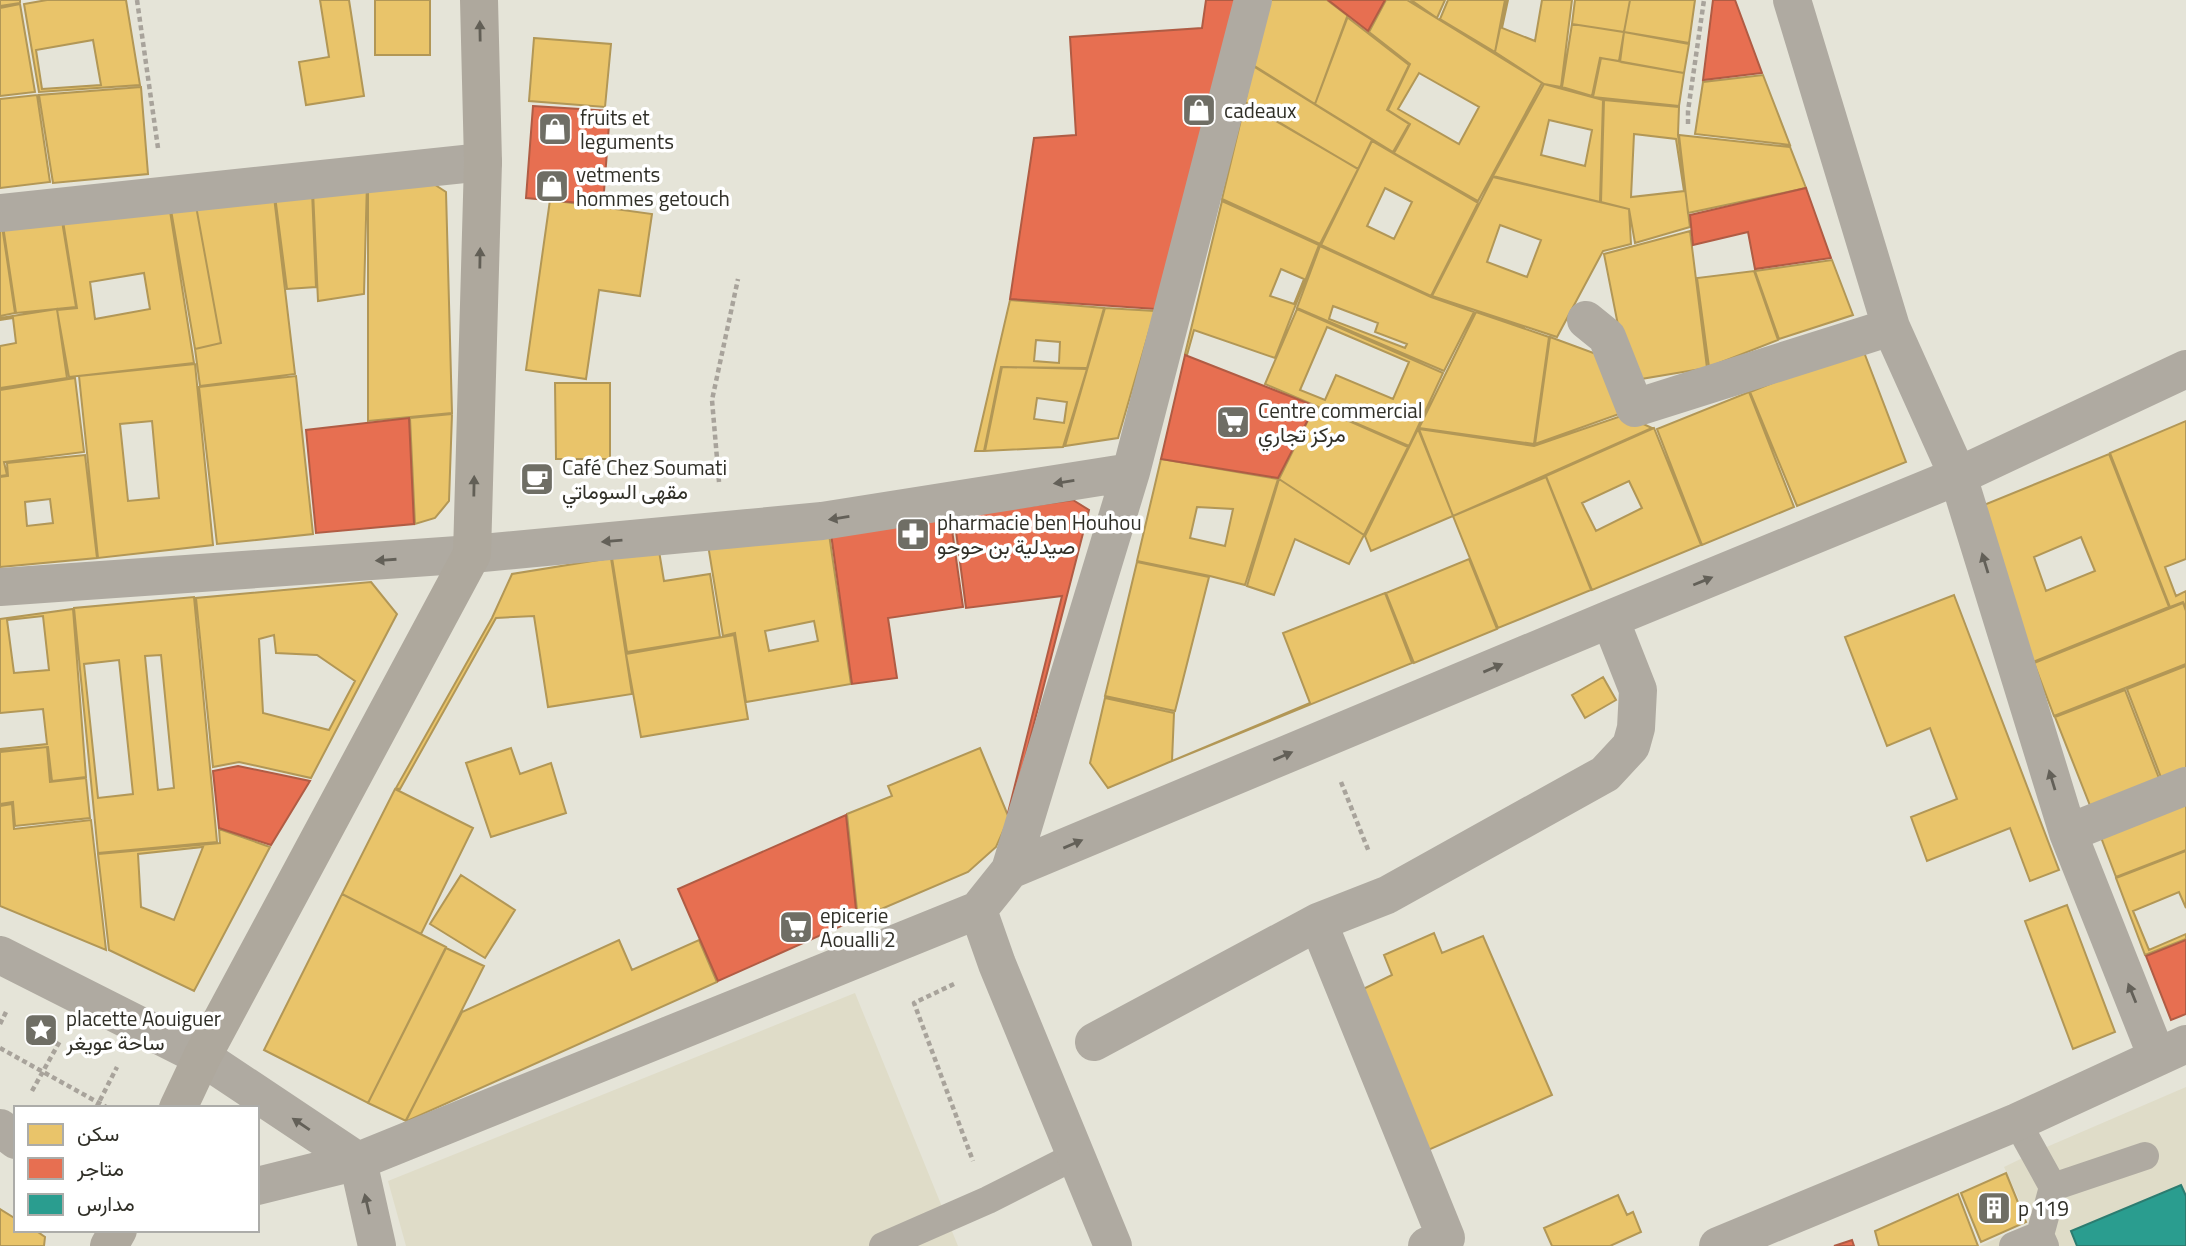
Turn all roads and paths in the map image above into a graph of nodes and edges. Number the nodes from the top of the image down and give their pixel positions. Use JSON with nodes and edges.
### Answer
{"nodes":[{"id":1,"x":137,"y":0,"type":"edge"},
{"id":2,"x":479,"y":0,"type":"edge"},
{"id":3,"x":1253,"y":0,"type":"edge"},
{"id":4,"x":1704,"y":0,"type":"edge"},
{"id":5,"x":1793,"y":0,"type":"edge"},
{"id":6,"x":1688,"y":124,"type":"dead end"},
{"id":7,"x":483,"y":162,"type":"junction"},
{"id":8,"x":164,"y":195,"type":"junction"},
{"id":9,"x":0,"y":213,"type":"edge"},
{"id":10,"x":737,"y":279,"type":"dead end"},
{"id":11,"x":1586,"y":320,"type":"dead end"},
{"id":12,"x":1891,"y":327,"type":"junction"},
{"id":13,"x":2186,"y":369,"type":"edge"},
{"id":14,"x":1131,"y":472,"type":"junction"},
{"id":15,"x":1958,"y":476,"type":"junction"},
{"id":16,"x":722,"y":530,"type":"junction"},
{"id":17,"x":472,"y":554,"type":"junction"},
{"id":18,"x":0,"y":587,"type":"edge"},
{"id":19,"x":1610,"y":619,"type":"junction"},
{"id":20,"x":1323,"y":739,"type":"junction"},
{"id":21,"x":2186,"y":786,"type":"edge"},
{"id":22,"x":2068,"y":833,"type":"junction"},
{"id":23,"x":1010,"y":870,"type":"junction"},
{"id":24,"x":1387,"y":895,"type":"junction"},
{"id":25,"x":978,"y":910,"type":"junction"},
{"id":26,"x":1318,"y":922,"type":"junction"},
{"id":27,"x":0,"y":955,"type":"edge"},
{"id":28,"x":997,"y":964,"type":"junction"},
{"id":29,"x":63,"y":1034,"type":"dead end"},
{"id":30,"x":1094,"y":1042,"type":"dead end"},
{"id":31,"x":0,"y":1048,"type":"edge"},
{"id":32,"x":2171,"y":1050,"type":"edge"},
{"id":33,"x":202,"y":1058,"type":"junction"},
{"id":34,"x":118,"y":1067,"type":"dead end"},
{"id":35,"x":43,"y":1072,"type":"junction"},
{"id":36,"x":31,"y":1094,"type":"dead end"},
{"id":37,"x":97,"y":1105,"type":"edge"},
{"id":38,"x":179,"y":1106,"type":"edge"},
{"id":39,"x":2017,"y":1122,"type":"junction"},
{"id":40,"x":1075,"y":1156,"type":"junction"},
{"id":41,"x":2145,"y":1156,"type":"dead end"},
{"id":42,"x":358,"y":1161,"type":"junction"},
{"id":43,"x":259,"y":1186,"type":"edge"},
{"id":44,"x":2053,"y":1187,"type":"junction"},
{"id":45,"x":988,"y":1200,"type":"junction"},
{"id":46,"x":2043,"y":1240,"type":"edge"},
{"id":47,"x":377,"y":1246,"type":"edge"},
{"id":48,"x":883,"y":1246,"type":"edge"},
{"id":49,"x":1113,"y":1246,"type":"edge"},
{"id":50,"x":1427,"y":1246,"type":"edge"},
{"id":51,"x":1718,"y":1246,"type":"edge"},
{"id":52,"x":2013,"y":1246,"type":"edge"}],
"edges":[{"from":1,"to":8,"type":"path"},
{"from":7,"to":2,"type":"main road","one_way":true},
{"from":3,"to":14,"type":"street"},
{"from":4,"to":6,"type":"path"},
{"from":5,"to":12,"type":"street"},
{"from":7,"to":8,"type":"street"},
{"from":17,"to":7,"type":"main road","one_way":true},
{"from":8,"to":9,"type":"street"},
{"from":10,"to":16,"type":"path"},
{"from":11,"to":12,"type":"street"},
{"from":12,"to":15,"type":"street"},
{"from":13,"to":15,"type":"street"},
{"from":14,"to":16,"type":"street","one_way":true},
{"from":14,"to":23,"type":"street"},
{"from":19,"to":15,"type":"street","one_way":true},
{"from":22,"to":15,"type":"street","one_way":true},
{"from":16,"to":17,"type":"street","one_way":true},
{"from":17,"to":18,"type":"street","one_way":true},
{"from":17,"to":33,"type":"main road"},
{"from":20,"to":19,"type":"street","one_way":true},
{"from":19,"to":24,"type":"street"},
{"from":23,"to":20,"type":"street","one_way":true},
{"from":20,"to":24,"type":"path"},
{"from":21,"to":22,"type":"street"},
{"from":32,"to":22,"type":"street","one_way":true},
{"from":23,"to":25,"type":"street"},
{"from":24,"to":26,"type":"street"},
{"from":25,"to":28,"type":"street"},
{"from":25,"to":42,"type":"street"},
{"from":26,"to":30,"type":"street"},
{"from":26,"to":50,"type":"street"},
{"from":27,"to":33,"type":"street"},
{"from":28,"to":40,"type":"street"},
{"from":28,"to":45,"type":"path"},
{"from":29,"to":35,"type":"path"},
{"from":31,"to":35,"type":"path"},
{"from":32,"to":39,"type":"street"},
{"from":33,"to":38,"type":"main road"},
{"from":42,"to":33,"type":"street","one_way":true},
{"from":34,"to":37,"type":"path"},
{"from":35,"to":36,"type":"path"},
{"from":35,"to":37,"type":"path"},
{"from":39,"to":44,"type":"lane"},
{"from":39,"to":51,"type":"street"},
{"from":40,"to":45,"type":"lane"},
{"from":40,"to":49,"type":"street"},
{"from":41,"to":44,"type":"lane"},
{"from":42,"to":43,"type":"street"},
{"from":47,"to":42,"type":"street","one_way":true},
{"from":44,"to":46,"type":"lane"},
{"from":45,"to":48,"type":"lane"},
{"from":46,"to":52,"type":"lane"}]}
